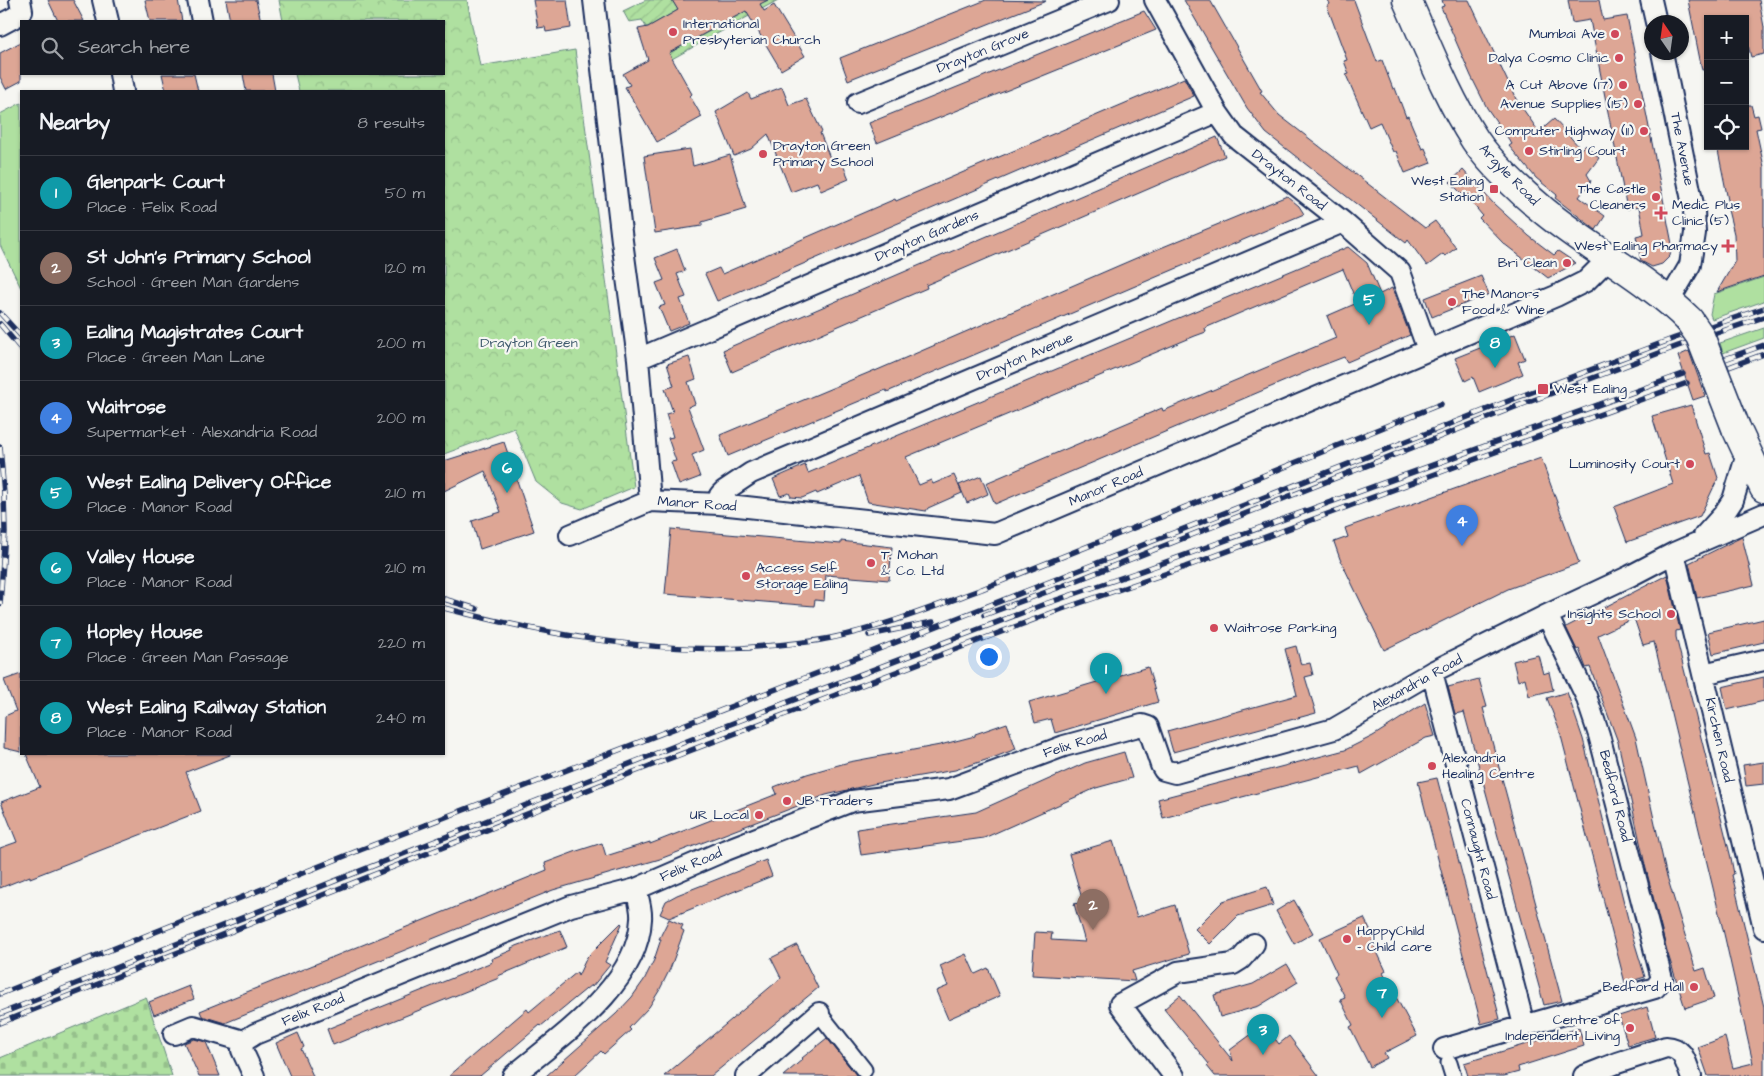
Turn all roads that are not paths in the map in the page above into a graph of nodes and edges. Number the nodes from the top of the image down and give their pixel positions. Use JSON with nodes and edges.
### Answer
{"nodes":[{"id":1,"x":20,"y":0,"type":"edge"},
{"id":2,"x":103,"y":0,"type":"edge"},
{"id":3,"x":198,"y":0,"type":"edge"},
{"id":4,"x":594,"y":0,"type":"edge"},
{"id":5,"x":1109,"y":0,"type":"edge"},
{"id":6,"x":1155,"y":0,"type":"edge"},
{"id":7,"x":1407,"y":0,"type":"edge"},
{"id":8,"x":1651,"y":0,"type":"edge"},
{"id":9,"x":1654,"y":15,"type":"edge"},
{"id":10,"x":108,"y":20,"type":"edge"},
{"id":11,"x":202,"y":20,"type":"edge"},
{"id":12,"x":0,"y":25,"type":"edge"},
{"id":13,"x":1664,"y":60,"type":"edge"},
{"id":14,"x":120,"y":75,"type":"edge"},
{"id":15,"x":123,"y":90,"type":"edge"},
{"id":16,"x":858,"y":103,"type":"dead end"},
{"id":17,"x":1217,"y":112,"type":"junction"},
{"id":18,"x":1343,"y":222,"type":"junction"},
{"id":19,"x":1608,"y":258,"type":"junction"},
{"id":20,"x":1669,"y":301,"type":"junction"},
{"id":21,"x":1428,"y":350,"type":"junction"},
{"id":22,"x":638,"y":359,"type":"junction"},
{"id":23,"x":1747,"y":454,"type":"junction"},
{"id":24,"x":1764,"y":488,"type":"edge"},
{"id":25,"x":650,"y":501,"type":"junction"},
{"id":26,"x":720,"y":504,"type":"junction"},
{"id":27,"x":1764,"y":514,"type":"edge"},
{"id":28,"x":570,"y":535,"type":"dead end"},
{"id":29,"x":1701,"y":540,"type":"junction"},
{"id":30,"x":1674,"y":553,"type":"junction"},
{"id":31,"x":1546,"y":615,"type":"junction"},
{"id":32,"x":1764,"y":660,"type":"edge"},
{"id":33,"x":1432,"y":672,"type":"junction"},
{"id":34,"x":1703,"y":674,"type":"junction"},
{"id":35,"x":1148,"y":727,"type":"joint"},
{"id":36,"x":1759,"y":887,"type":"edge"},
{"id":37,"x":636,"y":888,"type":"junction"},
{"id":38,"x":1764,"y":928,"type":"edge"},
{"id":39,"x":1254,"y":944,"type":"dead end"},
{"id":40,"x":819,"y":1013,"type":"joint"},
{"id":41,"x":1524,"y":1025,"type":"junction"},
{"id":42,"x":174,"y":1034,"type":"dead end"},
{"id":43,"x":244,"y":1041,"type":"junction"},
{"id":44,"x":1447,"y":1057,"type":"edge"},
{"id":45,"x":864,"y":1070,"type":"dead end"},
{"id":46,"x":254,"y":1076,"type":"edge"},
{"id":47,"x":513,"y":1076,"type":"edge"},
{"id":48,"x":746,"y":1076,"type":"edge"},
{"id":49,"x":1174,"y":1076,"type":"edge"},
{"id":50,"x":1584,"y":1076,"type":"edge"},
{"id":51,"x":1691,"y":1076,"type":"edge"}],
"edges":[{"from":1,"to":12,"type":"street"},
{"from":2,"to":10,"type":"street"},
{"from":3,"to":11,"type":"street"},
{"from":4,"to":22,"type":"street"},
{"from":5,"to":16,"type":"street","name":"Drayton Grove"},
{"from":6,"to":17,"type":"street","name":"Drayton Road"},
{"from":7,"to":19,"type":"main road","name":"Argyle Road"},
{"from":8,"to":9,"type":"street"},
{"from":13,"to":20,"type":"street","name":"The Avenue"},
{"from":14,"to":15,"type":"street"},
{"from":17,"to":18,"type":"street","name":"Drayton Road"},
{"from":17,"to":22,"type":"street","name":"Drayton Gardens"},
{"from":18,"to":21,"type":"street","name":"Drayton Road"},
{"from":18,"to":26,"type":"street","name":"Drayton Avenue"},
{"from":19,"to":20,"type":"main road","name":"Argyle Road"},
{"from":19,"to":21,"type":"street","name":"Manor Road"},
{"from":20,"to":23,"type":"main road","name":"Argyle Road","bridge":true},
{"from":21,"to":26,"type":"street","name":"Manor Road"},
{"from":22,"to":25,"type":"street"},
{"from":23,"to":24,"type":"main road","name":"Argyle Road"},
{"from":23,"to":29,"type":"street","name":"Alexandria Road"},
{"from":25,"to":26,"type":"street","name":"Manor Road"},
{"from":25,"to":28,"type":"street","name":"Manor Road"},
{"from":27,"to":29,"type":"street","name":"Alexandria Road"},
{"from":29,"to":30,"type":"street","name":"Alexandria Road"},
{"from":30,"to":31,"type":"street","name":"Alexandria Road"},
{"from":30,"to":34,"type":"street","name":"Kirchen Road"},
{"from":31,"to":33,"type":"street","name":"Alexandria Road"},
{"from":31,"to":41,"type":"street","name":"Bedford Road"},
{"from":32,"to":34,"type":"street"},
{"from":33,"to":35,"type":"street","name":"Alexandria Road"},
{"from":33,"to":41,"type":"street","name":"Connaught Road"},
{"from":34,"to":36,"type":"street","name":"Kirchen Road"},
{"from":35,"to":37,"type":"street","name":"Felix Road"},
{"from":36,"to":38,"type":"street","name":"Kirchen Road"},
{"from":37,"to":43,"type":"street","name":"Felix Road"},
{"from":37,"to":47,"type":"street"},
{"from":39,"to":49,"type":"street"},
{"from":40,"to":45,"type":"street"},
{"from":40,"to":48,"type":"street"},
{"from":41,"to":44,"type":"street"},
{"from":42,"to":43,"type":"street"},
{"from":43,"to":46,"type":"street"},
{"from":50,"to":51,"type":"street"}]}
